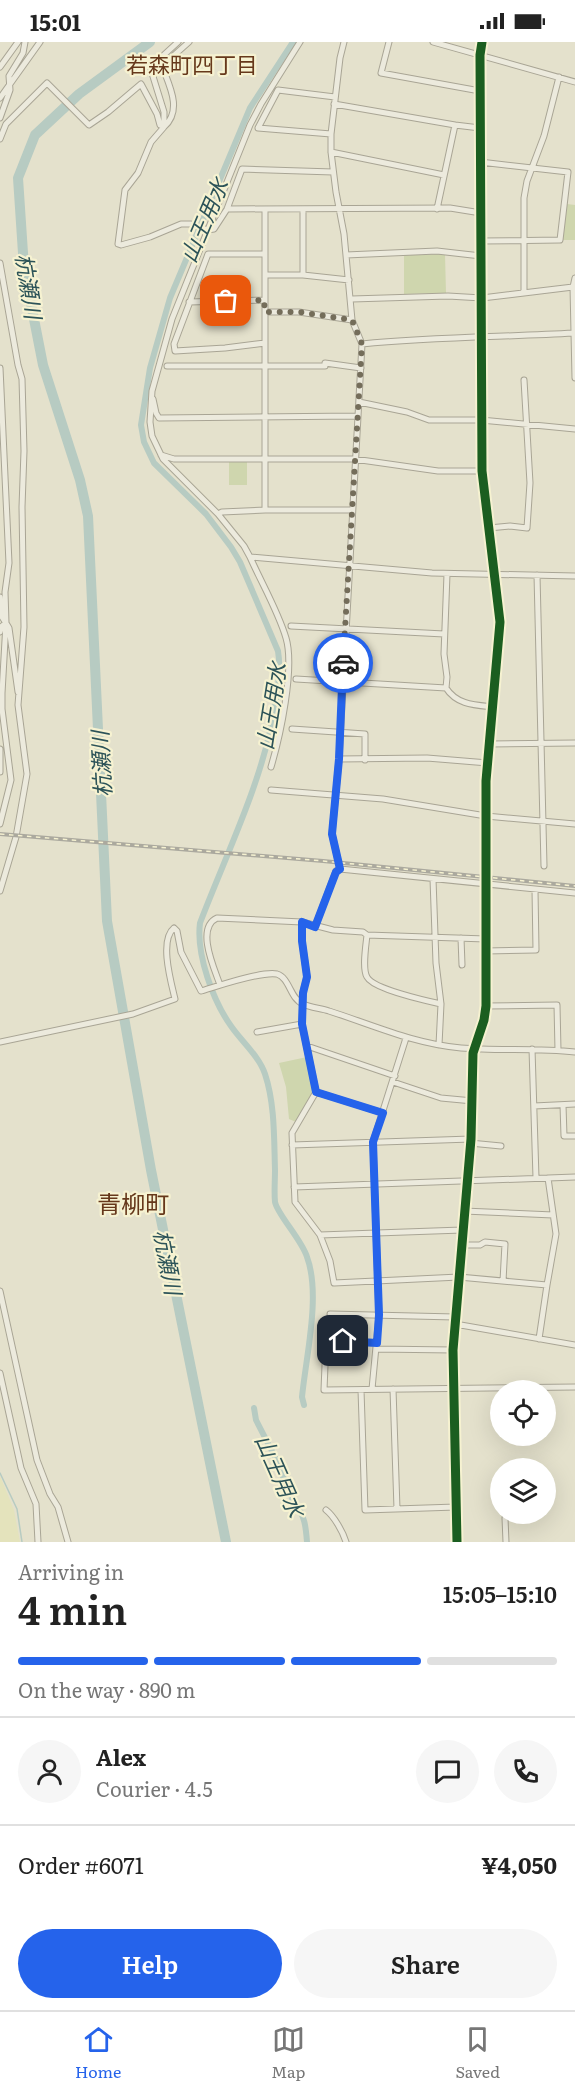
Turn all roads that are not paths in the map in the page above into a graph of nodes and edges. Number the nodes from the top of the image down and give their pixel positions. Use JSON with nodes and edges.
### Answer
{"nodes":[{"id":1,"x":18,"y":42,"type":"edge"},
{"id":2,"x":25,"y":42,"type":"edge"},
{"id":3,"x":40,"y":42,"type":"edge"},
{"id":4,"x":178,"y":42,"type":"edge"},
{"id":5,"x":189,"y":42,"type":"edge"},
{"id":6,"x":300,"y":42,"type":"edge"},
{"id":7,"x":344,"y":42,"type":"edge"},
{"id":8,"x":389,"y":42,"type":"edge"},
{"id":9,"x":432,"y":42,"type":"edge"},
{"id":10,"x":482,"y":42,"type":"edge"},
{"id":11,"x":480,"y":55,"type":"junction"},
{"id":12,"x":0,"y":67,"type":"edge"},
{"id":13,"x":560,"y":77,"type":"junction"},
{"id":14,"x":575,"y":82,"type":"edge"},
{"id":15,"x":9,"y":84,"type":"junction"},
{"id":16,"x":480,"y":91,"type":"junction"},
{"id":17,"x":0,"y":98,"type":"edge"},
{"id":18,"x":335,"y":100,"type":"junction"},
{"id":19,"x":0,"y":118,"type":"edge"},
{"id":20,"x":454,"y":125,"type":"junction"},
{"id":21,"x":164,"y":127,"type":"junction"},
{"id":22,"x":480,"y":128,"type":"junction"},
{"id":23,"x":331,"y":134,"type":"junction"},
{"id":24,"x":0,"y":139,"type":"edge"},
{"id":25,"x":331,"y":152,"type":"junction"},
{"id":26,"x":480,"y":162,"type":"junction"},
{"id":27,"x":532,"y":168,"type":"junction"},
{"id":28,"x":333,"y":172,"type":"junction"},
{"id":29,"x":444,"y":175,"type":"junction"},
{"id":30,"x":226,"y":209,"type":"junction"},
{"id":31,"x":303,"y":209,"type":"junction"},
{"id":32,"x":339,"y":209,"type":"junction"},
{"id":33,"x":437,"y":209,"type":"junction"},
{"id":34,"x":265,"y":210,"type":"junction"},
{"id":35,"x":481,"y":213,"type":"junction"},
{"id":36,"x":206,"y":229,"type":"junction"},
{"id":37,"x":523,"y":240,"type":"junction"},
{"id":38,"x":481,"y":241,"type":"junction"},
{"id":39,"x":265,"y":254,"type":"junction"},
{"id":40,"x":346,"y":255,"type":"junction"},
{"id":41,"x":481,"y":256,"type":"junction"},
{"id":42,"x":0,"y":263,"type":"edge"},
{"id":43,"x":265,"y":275,"type":"junction"},
{"id":44,"x":303,"y":275,"type":"junction"},
{"id":45,"x":575,"y":278,"type":"edge"},
{"id":46,"x":349,"y":280,"type":"junction"},
{"id":47,"x":573,"y":287,"type":"junction"},
{"id":48,"x":524,"y":293,"type":"junction"},
{"id":49,"x":482,"y":298,"type":"junction"},
{"id":50,"x":352,"y":299,"type":"junction"},
{"id":51,"x":264,"y":300,"type":"junction"},
{"id":52,"x":189,"y":302,"type":"junction"},
{"id":53,"x":574,"y":310,"type":"edge"},
{"id":54,"x":265,"y":312,"type":"junction"},
{"id":55,"x":352,"y":320,"type":"junction"},
{"id":56,"x":574,"y":333,"type":"edge"},
{"id":57,"x":481,"y":337,"type":"junction"},
{"id":58,"x":265,"y":343,"type":"junction"},
{"id":59,"x":362,"y":344,"type":"junction"},
{"id":60,"x":167,"y":366,"type":"dead end"},
{"id":61,"x":265,"y":367,"type":"junction"},
{"id":62,"x":0,"y":368,"type":"edge"},
{"id":63,"x":361,"y":368,"type":"junction"},
{"id":64,"x":575,"y":378,"type":"edge"},
{"id":65,"x":524,"y":380,"type":"dead end"},
{"id":66,"x":152,"y":392,"type":"junction"},
{"id":67,"x":359,"y":402,"type":"junction"},
{"id":68,"x":357,"y":416,"type":"junction"},
{"id":69,"x":265,"y":417,"type":"junction"},
{"id":70,"x":481,"y":420,"type":"junction"},
{"id":71,"x":527,"y":426,"type":"junction"},
{"id":72,"x":575,"y":429,"type":"edge"},
{"id":73,"x":160,"y":454,"type":"junction"},
{"id":74,"x":354,"y":459,"type":"junction"},
{"id":75,"x":265,"y":460,"type":"junction"},
{"id":76,"x":482,"y":471,"type":"junction"},
{"id":77,"x":265,"y":510,"type":"junction"},
{"id":78,"x":351,"y":510,"type":"junction"},
{"id":79,"x":218,"y":514,"type":"junction"},
{"id":80,"x":489,"y":528,"type":"junction"},
{"id":81,"x":250,"y":557,"type":"junction"},
{"id":82,"x":348,"y":566,"type":"junction"},
{"id":83,"x":447,"y":574,"type":"junction"},
{"id":84,"x":494,"y":575,"type":"junction"},
{"id":85,"x":537,"y":575,"type":"junction"},
{"id":86,"x":575,"y":576,"type":"edge"},
{"id":87,"x":0,"y":597,"type":"edge"},
{"id":88,"x":6,"y":623,"type":"junction"},
{"id":89,"x":291,"y":626,"type":"dead end"},
{"id":90,"x":345,"y":628,"type":"junction"},
{"id":91,"x":0,"y":632,"type":"edge"},
{"id":92,"x":444,"y":634,"type":"junction"},
{"id":93,"x":296,"y":679,"type":"dead end"},
{"id":94,"x":342,"y":681,"type":"junction"},
{"id":95,"x":446,"y":688,"type":"junction"},
{"id":96,"x":19,"y":700,"type":"junction"},
{"id":97,"x":494,"y":707,"type":"junction"},
{"id":98,"x":292,"y":729,"type":"dead end"},
{"id":99,"x":339,"y":731,"type":"junction"},
{"id":100,"x":542,"y":743,"type":"junction"},
{"id":101,"x":575,"y":743,"type":"edge"},
{"id":102,"x":490,"y":744,"type":"junction"},
{"id":103,"x":0,"y":749,"type":"edge"},
{"id":104,"x":339,"y":759,"type":"junction"},
{"id":105,"x":365,"y":760,"type":"junction"},
{"id":106,"x":488,"y":763,"type":"junction"},
{"id":107,"x":271,"y":767,"type":"dead end"},
{"id":108,"x":0,"y":772,"type":"edge"},
{"id":109,"x":271,"y":790,"type":"dead end"},
{"id":110,"x":335,"y":796,"type":"junction"},
{"id":111,"x":486,"y":816,"type":"junction"},
{"id":112,"x":544,"y":822,"type":"junction"},
{"id":113,"x":0,"y":824,"type":"edge"},
{"id":114,"x":575,"y":824,"type":"edge"},
{"id":115,"x":544,"y":866,"type":"dead end"},
{"id":116,"x":340,"y":869,"type":"junction"},
{"id":117,"x":434,"y":879,"type":"junction"},
{"id":118,"x":485,"y":884,"type":"junction"},
{"id":119,"x":535,"y":890,"type":"junction"},
{"id":120,"x":0,"y":891,"type":"edge"},
{"id":121,"x":575,"y":893,"type":"edge"},
{"id":122,"x":302,"y":922,"type":"junction"},
{"id":123,"x":315,"y":927,"type":"junction"},
{"id":124,"x":367,"y":935,"type":"junction"},
{"id":125,"x":435,"y":936,"type":"junction"},
{"id":126,"x":461,"y":938,"type":"junction"},
{"id":127,"x":486,"y":939,"type":"junction"},
{"id":128,"x":486,"y":951,"type":"junction"},
{"id":129,"x":462,"y":965,"type":"dead end"},
{"id":130,"x":219,"y":986,"type":"junction"},
{"id":131,"x":303,"y":1004,"type":"junction"},
{"id":132,"x":441,"y":1004,"type":"junction"},
{"id":133,"x":486,"y":1005,"type":"junction"},
{"id":134,"x":302,"y":1024,"type":"junction"},
{"id":135,"x":257,"y":1032,"type":"dead end"},
{"id":136,"x":406,"y":1038,"type":"junction"},
{"id":137,"x":0,"y":1042,"type":"edge"},
{"id":138,"x":439,"y":1045,"type":"junction"},
{"id":139,"x":307,"y":1046,"type":"junction"},
{"id":140,"x":474,"y":1048,"type":"junction"},
{"id":141,"x":532,"y":1048,"type":"junction"},
{"id":142,"x":558,"y":1050,"type":"junction"},
{"id":143,"x":575,"y":1052,"type":"edge"},
{"id":144,"x":394,"y":1079,"type":"junction"},
{"id":145,"x":316,"y":1092,"type":"junction"},
{"id":146,"x":473,"y":1101,"type":"junction"},
{"id":147,"x":575,"y":1104,"type":"edge"},
{"id":148,"x":563,"y":1105,"type":"junction"},
{"id":149,"x":534,"y":1106,"type":"junction"},
{"id":150,"x":383,"y":1113,"type":"junction"},
{"id":151,"x":575,"y":1136,"type":"edge"},
{"id":152,"x":470,"y":1141,"type":"junction"},
{"id":153,"x":373,"y":1142,"type":"junction"},
{"id":154,"x":292,"y":1145,"type":"junction"},
{"id":155,"x":501,"y":1146,"type":"dead end"},
{"id":156,"x":575,"y":1177,"type":"edge"},
{"id":157,"x":536,"y":1178,"type":"junction"},
{"id":158,"x":548,"y":1178,"type":"junction"},
{"id":159,"x":467,"y":1181,"type":"junction"},
{"id":160,"x":375,"y":1185,"type":"junction"},
{"id":161,"x":294,"y":1187,"type":"junction"},
{"id":162,"x":464,"y":1211,"type":"junction"},
{"id":163,"x":553,"y":1215,"type":"junction"},
{"id":164,"x":462,"y":1230,"type":"junction"},
{"id":165,"x":376,"y":1232,"type":"junction"},
{"id":166,"x":320,"y":1235,"type":"junction"},
{"id":167,"x":461,"y":1245,"type":"junction"},
{"id":168,"x":459,"y":1277,"type":"junction"},
{"id":169,"x":378,"y":1280,"type":"junction"},
{"id":170,"x":503,"y":1281,"type":"junction"},
{"id":171,"x":547,"y":1285,"type":"junction"},
{"id":172,"x":0,"y":1291,"type":"edge"},
{"id":173,"x":330,"y":1314,"type":"dead end"},
{"id":174,"x":379,"y":1315,"type":"junction"},
{"id":175,"x":455,"y":1321,"type":"junction"},
{"id":176,"x":539,"y":1340,"type":"junction"},
{"id":177,"x":575,"y":1345,"type":"edge"},
{"id":178,"x":377,"y":1346,"type":"junction"},
{"id":179,"x":453,"y":1350,"type":"junction"},
{"id":180,"x":0,"y":1373,"type":"edge"},
{"id":181,"x":575,"y":1387,"type":"edge"},
{"id":182,"x":453,"y":1388,"type":"junction"},
{"id":183,"x":372,"y":1389,"type":"junction"},
{"id":184,"x":393,"y":1389,"type":"junction"},
{"id":185,"x":361,"y":1390,"type":"junction"},
{"id":186,"x":456,"y":1507,"type":"junction"},
{"id":187,"x":397,"y":1509,"type":"junction"},
{"id":188,"x":326,"y":1510,"type":"dead end"},
{"id":189,"x":505,"y":1524,"type":"edge"},
{"id":190,"x":38,"y":1542,"type":"edge"},
{"id":191,"x":68,"y":1542,"type":"edge"},
{"id":192,"x":346,"y":1542,"type":"edge"},
{"id":193,"x":457,"y":1542,"type":"edge"},
{"id":194,"x":506,"y":1542,"type":"edge"}],
"edges":[{"from":1,"to":12,"type":"street"},
{"from":2,"to":15,"type":"street"},
{"from":3,"to":15,"type":"street"},
{"from":4,"to":21,"type":"street"},
{"from":5,"to":21,"type":"street"},
{"from":6,"to":36,"type":"street"},
{"from":7,"to":18,"type":"street"},
{"from":8,"to":16,"type":"street"},
{"from":9,"to":11,"type":"street"},
{"from":10,"to":11,"type":"street"},
{"from":11,"to":13,"type":"street"},
{"from":11,"to":16,"type":"street"},
{"from":13,"to":14,"type":"street"},
{"from":13,"to":27,"type":"street"},
{"from":15,"to":17,"type":"street"},
{"from":15,"to":19,"type":"street"},
{"from":16,"to":22,"type":"street"},
{"from":18,"to":20,"type":"street"},
{"from":18,"to":23,"type":"street"},
{"from":18,"to":23,"type":"street"},
{"from":20,"to":22,"type":"street"},
{"from":20,"to":29,"type":"street"},
{"from":21,"to":24,"type":"street"},
{"from":21,"to":36,"type":"street"},
{"from":22,"to":26,"type":"street"},
{"from":23,"to":25,"type":"street"},
{"from":25,"to":28,"type":"street"},
{"from":25,"to":29,"type":"street"},
{"from":26,"to":27,"type":"street"},
{"from":26,"to":35,"type":"street"},
{"from":27,"to":37,"type":"street"},
{"from":27,"to":37,"type":"street"},
{"from":28,"to":30,"type":"street"},
{"from":28,"to":32,"type":"street"},
{"from":29,"to":33,"type":"street"},
{"from":30,"to":34,"type":"street"},
{"from":30,"to":36,"type":"street"},
{"from":31,"to":32,"type":"street"},
{"from":31,"to":34,"type":"street"},
{"from":31,"to":44,"type":"street"},
{"from":32,"to":33,"type":"street"},
{"from":32,"to":40,"type":"street"},
{"from":33,"to":35,"type":"street"},
{"from":34,"to":39,"type":"street"},
{"from":35,"to":38,"type":"street"},
{"from":36,"to":66,"type":"street"},
{"from":37,"to":38,"type":"street"},
{"from":37,"to":48,"type":"street"},
{"from":38,"to":41,"type":"street"},
{"from":39,"to":43,"type":"street"},
{"from":39,"to":52,"type":"street"},
{"from":40,"to":41,"type":"street"},
{"from":40,"to":46,"type":"street"},
{"from":41,"to":49,"type":"street"},
{"from":42,"to":96,"type":"street"},
{"from":43,"to":44,"type":"street"},
{"from":43,"to":51,"type":"street"},
{"from":44,"to":46,"type":"street"},
{"from":45,"to":47,"type":"street"},
{"from":46,"to":50,"type":"street"},
{"from":47,"to":48,"type":"street"},
{"from":47,"to":53,"type":"street"},
{"from":48,"to":49,"type":"street"},
{"from":49,"to":50,"type":"street"},
{"from":49,"to":57,"type":"street"},
{"from":50,"to":55,"type":"street"},
{"from":51,"to":52,"type":"street"},
{"from":51,"to":54,"type":"street"},
{"from":52,"to":58,"type":"street"},
{"from":53,"to":56,"type":"street"},
{"from":54,"to":55,"type":"street"},
{"from":54,"to":58,"type":"street"},
{"from":55,"to":59,"type":"street"},
{"from":56,"to":57,"type":"street"},
{"from":56,"to":64,"type":"street"},
{"from":57,"to":59,"type":"street"},
{"from":57,"to":70,"type":"street"},
{"from":58,"to":61,"type":"street"},
{"from":59,"to":63,"type":"street"},
{"from":60,"to":61,"type":"street"},
{"from":61,"to":63,"type":"street"},
{"from":61,"to":69,"type":"street"},
{"from":62,"to":88,"type":"street"},
{"from":63,"to":67,"type":"street"},
{"from":65,"to":71,"type":"street"},
{"from":66,"to":69,"type":"street"},
{"from":66,"to":73,"type":"street"},
{"from":67,"to":68,"type":"street"},
{"from":67,"to":70,"type":"street"},
{"from":68,"to":69,"type":"street"},
{"from":68,"to":74,"type":"street"},
{"from":69,"to":75,"type":"street"},
{"from":70,"to":71,"type":"street"},
{"from":70,"to":76,"type":"street"},
{"from":71,"to":72,"type":"street"},
{"from":71,"to":80,"type":"street"},
{"from":73,"to":75,"type":"street"},
{"from":73,"to":79,"type":"street"},
{"from":74,"to":75,"type":"street"},
{"from":74,"to":76,"type":"street"},
{"from":74,"to":78,"type":"street"},
{"from":75,"to":77,"type":"street"},
{"from":76,"to":80,"type":"street"},
{"from":77,"to":78,"type":"street"},
{"from":77,"to":79,"type":"street"},
{"from":78,"to":82,"type":"street"},
{"from":79,"to":81,"type":"street"},
{"from":80,"to":84,"type":"street"},
{"from":81,"to":82,"type":"street"},
{"from":81,"to":107,"type":"street"},
{"from":82,"to":83,"type":"street"},
{"from":82,"to":90,"type":"street"},
{"from":83,"to":84,"type":"street"},
{"from":83,"to":92,"type":"street"},
{"from":84,"to":85,"type":"street"},
{"from":84,"to":97,"type":"street"},
{"from":85,"to":86,"type":"street"},
{"from":85,"to":100,"type":"street"},
{"from":87,"to":88,"type":"street"},
{"from":88,"to":91,"type":"street"},
{"from":88,"to":96,"type":"street"},
{"from":88,"to":113,"type":"street"},
{"from":89,"to":90,"type":"street"},
{"from":90,"to":92,"type":"street"},
{"from":90,"to":94,"type":"street"},
{"from":92,"to":95,"type":"street"},
{"from":93,"to":94,"type":"street"},
{"from":94,"to":95,"type":"street"},
{"from":94,"to":99,"type":"street"},
{"from":95,"to":97,"type":"street"},
{"from":96,"to":120,"type":"street"},
{"from":97,"to":102,"type":"street"},
{"from":98,"to":99,"type":"street"},
{"from":99,"to":104,"type":"street"},
{"from":99,"to":105,"type":"street"},
{"from":100,"to":101,"type":"street"},
{"from":100,"to":102,"type":"street"},
{"from":100,"to":112,"type":"street"},
{"from":102,"to":106,"type":"street"},
{"from":103,"to":108,"type":"street"},
{"from":104,"to":105,"type":"street"},
{"from":104,"to":110,"type":"street"},
{"from":105,"to":106,"type":"street"},
{"from":106,"to":111,"type":"street"},
{"from":109,"to":110,"type":"street"},
{"from":110,"to":111,"type":"street"},
{"from":110,"to":116,"type":"street"},
{"from":111,"to":112,"type":"street"},
{"from":111,"to":118,"type":"street"},
{"from":112,"to":114,"type":"street"},
{"from":112,"to":115,"type":"street"},
{"from":116,"to":117,"type":"street"},
{"from":116,"to":123,"type":"street"},
{"from":117,"to":118,"type":"street"},
{"from":117,"to":125,"type":"street"},
{"from":118,"to":119,"type":"street"},
{"from":118,"to":127,"type":"street"},
{"from":119,"to":121,"type":"street"},
{"from":119,"to":128,"type":"street"},
{"from":122,"to":123,"type":"street"},
{"from":122,"to":130,"type":"street"},
{"from":122,"to":131,"type":"street"},
{"from":123,"to":124,"type":"street"},
{"from":124,"to":125,"type":"street"},
{"from":124,"to":132,"type":"street"},
{"from":125,"to":126,"type":"street"},
{"from":125,"to":132,"type":"street"},
{"from":126,"to":127,"type":"street"},
{"from":126,"to":129,"type":"street"},
{"from":127,"to":128,"type":"street"},
{"from":128,"to":133,"type":"street"},
{"from":130,"to":131,"type":"street"},
{"from":130,"to":137,"type":"street"},
{"from":131,"to":134,"type":"street"},
{"from":131,"to":136,"type":"street"},
{"from":132,"to":138,"type":"street"},
{"from":133,"to":140,"type":"street"},
{"from":133,"to":142,"type":"street"},
{"from":134,"to":135,"type":"street"},
{"from":134,"to":139,"type":"street"},
{"from":136,"to":138,"type":"street"},
{"from":136,"to":144,"type":"street"},
{"from":138,"to":140,"type":"street"},
{"from":139,"to":144,"type":"street"},
{"from":139,"to":145,"type":"street"},
{"from":140,"to":141,"type":"street"},
{"from":140,"to":146,"type":"street"},
{"from":141,"to":142,"type":"street"},
{"from":141,"to":149,"type":"street"},
{"from":142,"to":143,"type":"street"},
{"from":144,"to":146,"type":"street"},
{"from":144,"to":150,"type":"street"},
{"from":145,"to":150,"type":"street"},
{"from":145,"to":154,"type":"street"},
{"from":146,"to":152,"type":"street"},
{"from":147,"to":148,"type":"street"},
{"from":148,"to":149,"type":"street"},
{"from":148,"to":151,"type":"street"},
{"from":149,"to":157,"type":"street"},
{"from":150,"to":153,"type":"street"},
{"from":152,"to":153,"type":"street"},
{"from":152,"to":155,"type":"street"},
{"from":152,"to":159,"type":"street"},
{"from":153,"to":154,"type":"street"},
{"from":153,"to":160,"type":"street"},
{"from":154,"to":161,"type":"street"},
{"from":156,"to":158,"type":"street"},
{"from":157,"to":158,"type":"street"},
{"from":157,"to":159,"type":"street"},
{"from":158,"to":163,"type":"street"},
{"from":159,"to":160,"type":"street"},
{"from":159,"to":162,"type":"street"},
{"from":160,"to":161,"type":"street"},
{"from":160,"to":165,"type":"street"},
{"from":161,"to":166,"type":"street"},
{"from":162,"to":163,"type":"street"},
{"from":162,"to":164,"type":"street"},
{"from":163,"to":171,"type":"street"},
{"from":164,"to":165,"type":"street"},
{"from":164,"to":167,"type":"street"},
{"from":165,"to":166,"type":"street"},
{"from":165,"to":169,"type":"street"},
{"from":166,"to":169,"type":"street"},
{"from":167,"to":168,"type":"street"},
{"from":167,"to":170,"type":"street"},
{"from":168,"to":169,"type":"street"},
{"from":168,"to":170,"type":"street"},
{"from":168,"to":175,"type":"street"},
{"from":169,"to":174,"type":"street"},
{"from":170,"to":171,"type":"street"},
{"from":171,"to":176,"type":"street"},
{"from":172,"to":191,"type":"street"},
{"from":173,"to":174,"type":"street"},
{"from":174,"to":175,"type":"street"},
{"from":174,"to":178,"type":"street"},
{"from":175,"to":176,"type":"street"},
{"from":175,"to":179,"type":"street"},
{"from":176,"to":177,"type":"street"},
{"from":178,"to":179,"type":"street"},
{"from":178,"to":183,"type":"street"},
{"from":178,"to":185,"type":"street"},
{"from":179,"to":182,"type":"street"},
{"from":180,"to":190,"type":"street"},
{"from":181,"to":182,"type":"street"},
{"from":182,"to":184,"type":"street"},
{"from":182,"to":186,"type":"street"},
{"from":183,"to":184,"type":"street"},
{"from":183,"to":185,"type":"street"},
{"from":184,"to":187,"type":"street"},
{"from":185,"to":187,"type":"street"},
{"from":186,"to":187,"type":"street"},
{"from":186,"to":193,"type":"street"},
{"from":188,"to":192,"type":"street"},
{"from":189,"to":194,"type":"street"}]}
